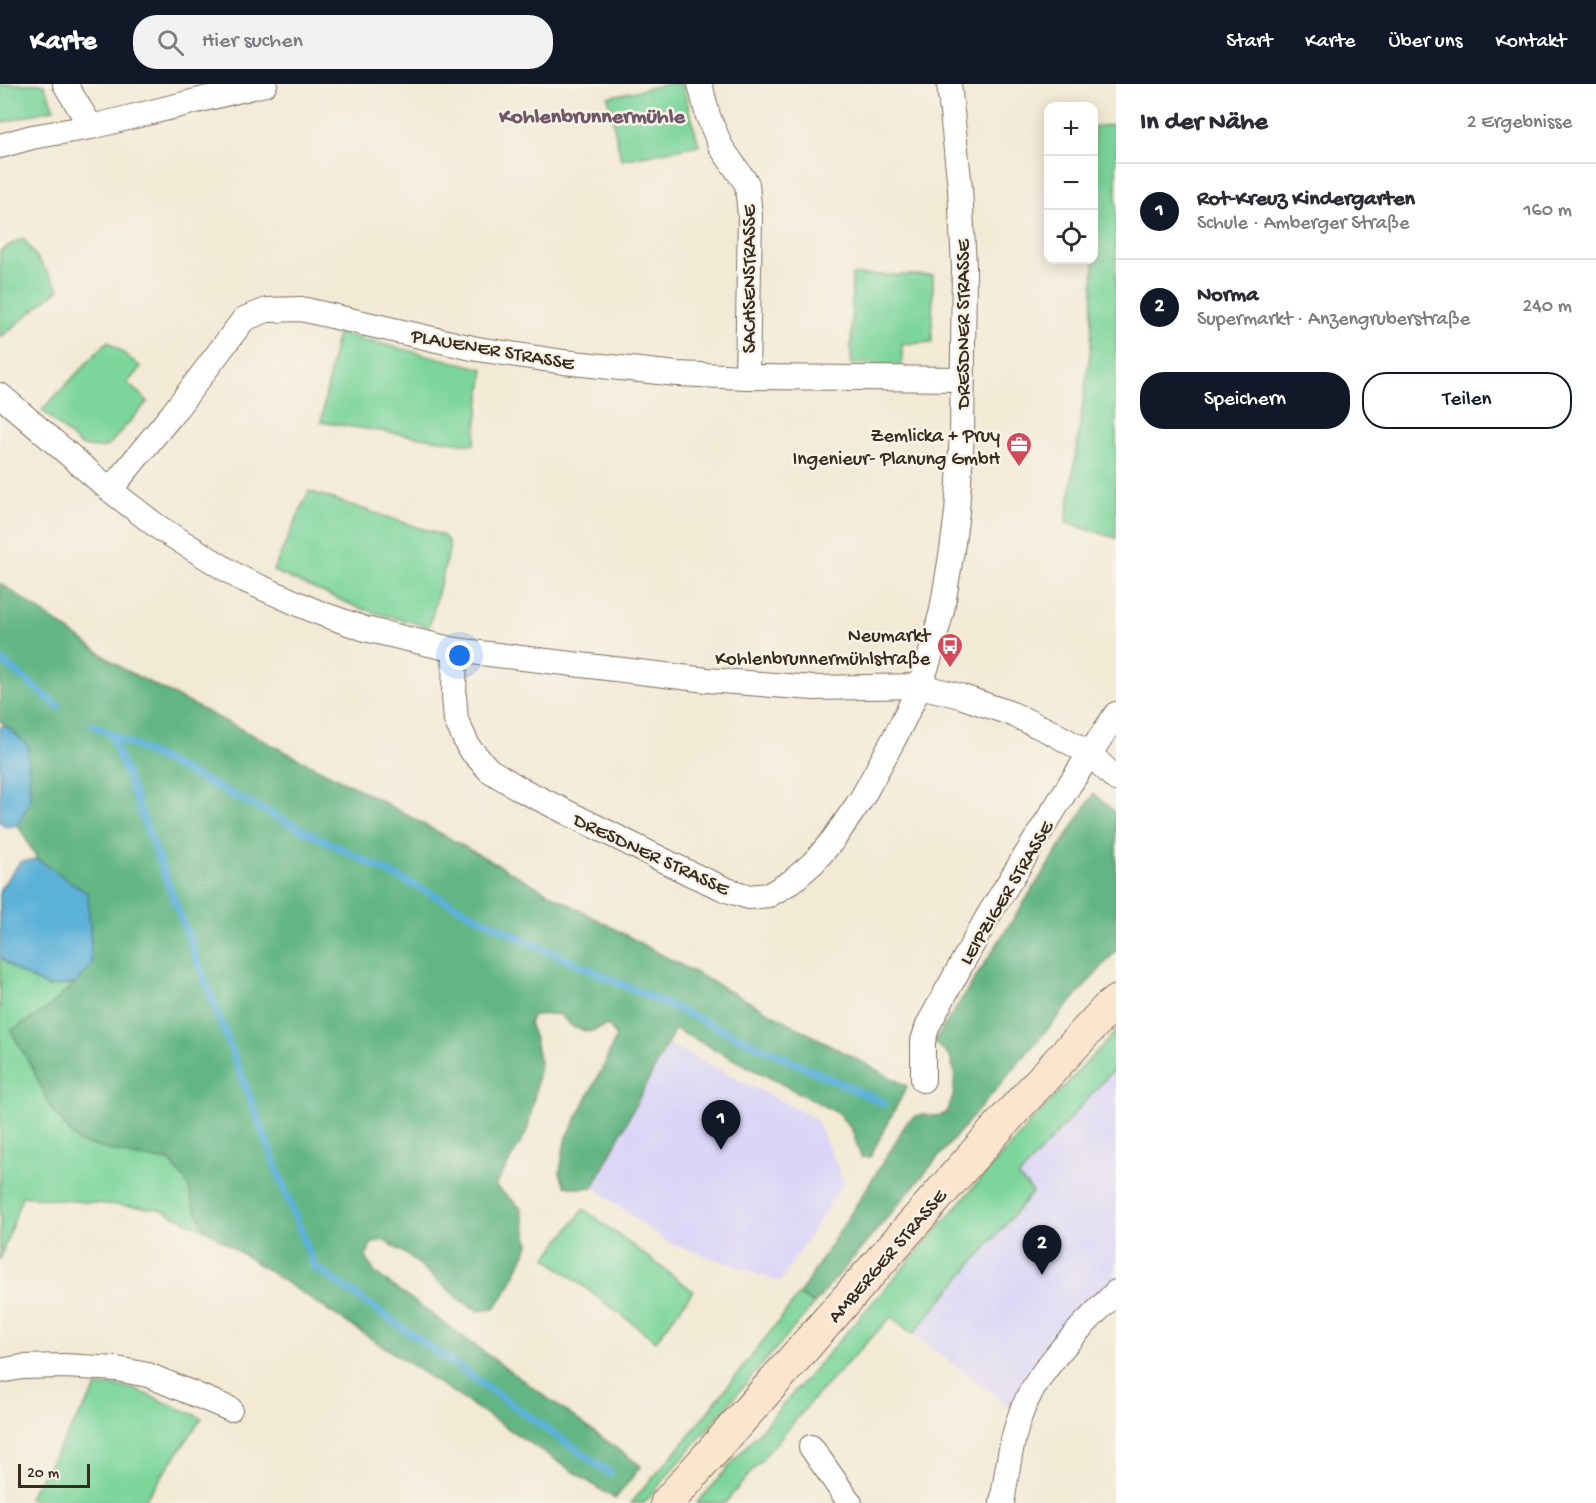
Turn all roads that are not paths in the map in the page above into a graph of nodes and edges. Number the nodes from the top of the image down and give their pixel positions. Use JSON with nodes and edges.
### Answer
{"nodes":[{"id":1,"x":65,"y":84,"type":"edge"},
{"id":2,"x":265,"y":84,"type":"edge"},
{"id":3,"x":700,"y":84,"type":"edge"},
{"id":4,"x":949,"y":84,"type":"edge"},
{"id":5,"x":91,"y":128,"type":"junction"},
{"id":6,"x":0,"y":146,"type":"edge"},
{"id":7,"x":747,"y":377,"type":"junction"},
{"id":8,"x":963,"y":379,"type":"junction"},
{"id":9,"x":0,"y":395,"type":"edge"},
{"id":10,"x":110,"y":490,"type":"junction"},
{"id":11,"x":455,"y":650,"type":"junction"},
{"id":12,"x":920,"y":686,"type":"junction"},
{"id":13,"x":1116,"y":714,"type":"edge"},
{"id":14,"x":1090,"y":754,"type":"junction"},
{"id":15,"x":1116,"y":779,"type":"edge"},
{"id":16,"x":1113,"y":1000,"type":"edge"},
{"id":17,"x":923,"y":1080,"type":"dead end"},
{"id":18,"x":1116,"y":1292,"type":"edge"},
{"id":19,"x":0,"y":1371,"type":"edge"},
{"id":20,"x":230,"y":1409,"type":"dead end"},
{"id":21,"x":811,"y":1447,"type":"dead end"},
{"id":22,"x":667,"y":1503,"type":"edge"},
{"id":23,"x":850,"y":1503,"type":"edge"},
{"id":24,"x":1002,"y":1503,"type":"edge"}],
"edges":[{"from":1,"to":5,"type":"street"},
{"from":2,"to":5,"type":"street"},
{"from":3,"to":7,"type":"street","name":"SACHSENSTRASSE"},
{"from":4,"to":8,"type":"street","name":"DRESDNER STRASSE"},
{"from":5,"to":6,"type":"street"},
{"from":7,"to":8,"type":"street","name":"PLAUENER STRASSE"},
{"from":7,"to":10,"type":"street","name":"PLAUENER STRASSE"},
{"from":8,"to":12,"type":"street","name":"DRESDNER STRASSE"},
{"from":9,"to":10,"type":"street"},
{"from":10,"to":11,"type":"street"},
{"from":11,"to":12,"type":"street"},
{"from":11,"to":12,"type":"street","name":"DRESDNER STRASSE"},
{"from":12,"to":14,"type":"street"},
{"from":13,"to":14,"type":"street","name":"LEIPZIGER STRASSE"},
{"from":14,"to":15,"type":"street"},
{"from":14,"to":17,"type":"street","name":"LEIPZIGER STRASSE"},
{"from":16,"to":22,"type":"main road","name":"AMBERGER STRASSE"},
{"from":18,"to":24,"type":"street"},
{"from":19,"to":20,"type":"street"},
{"from":21,"to":23,"type":"street"}]}
